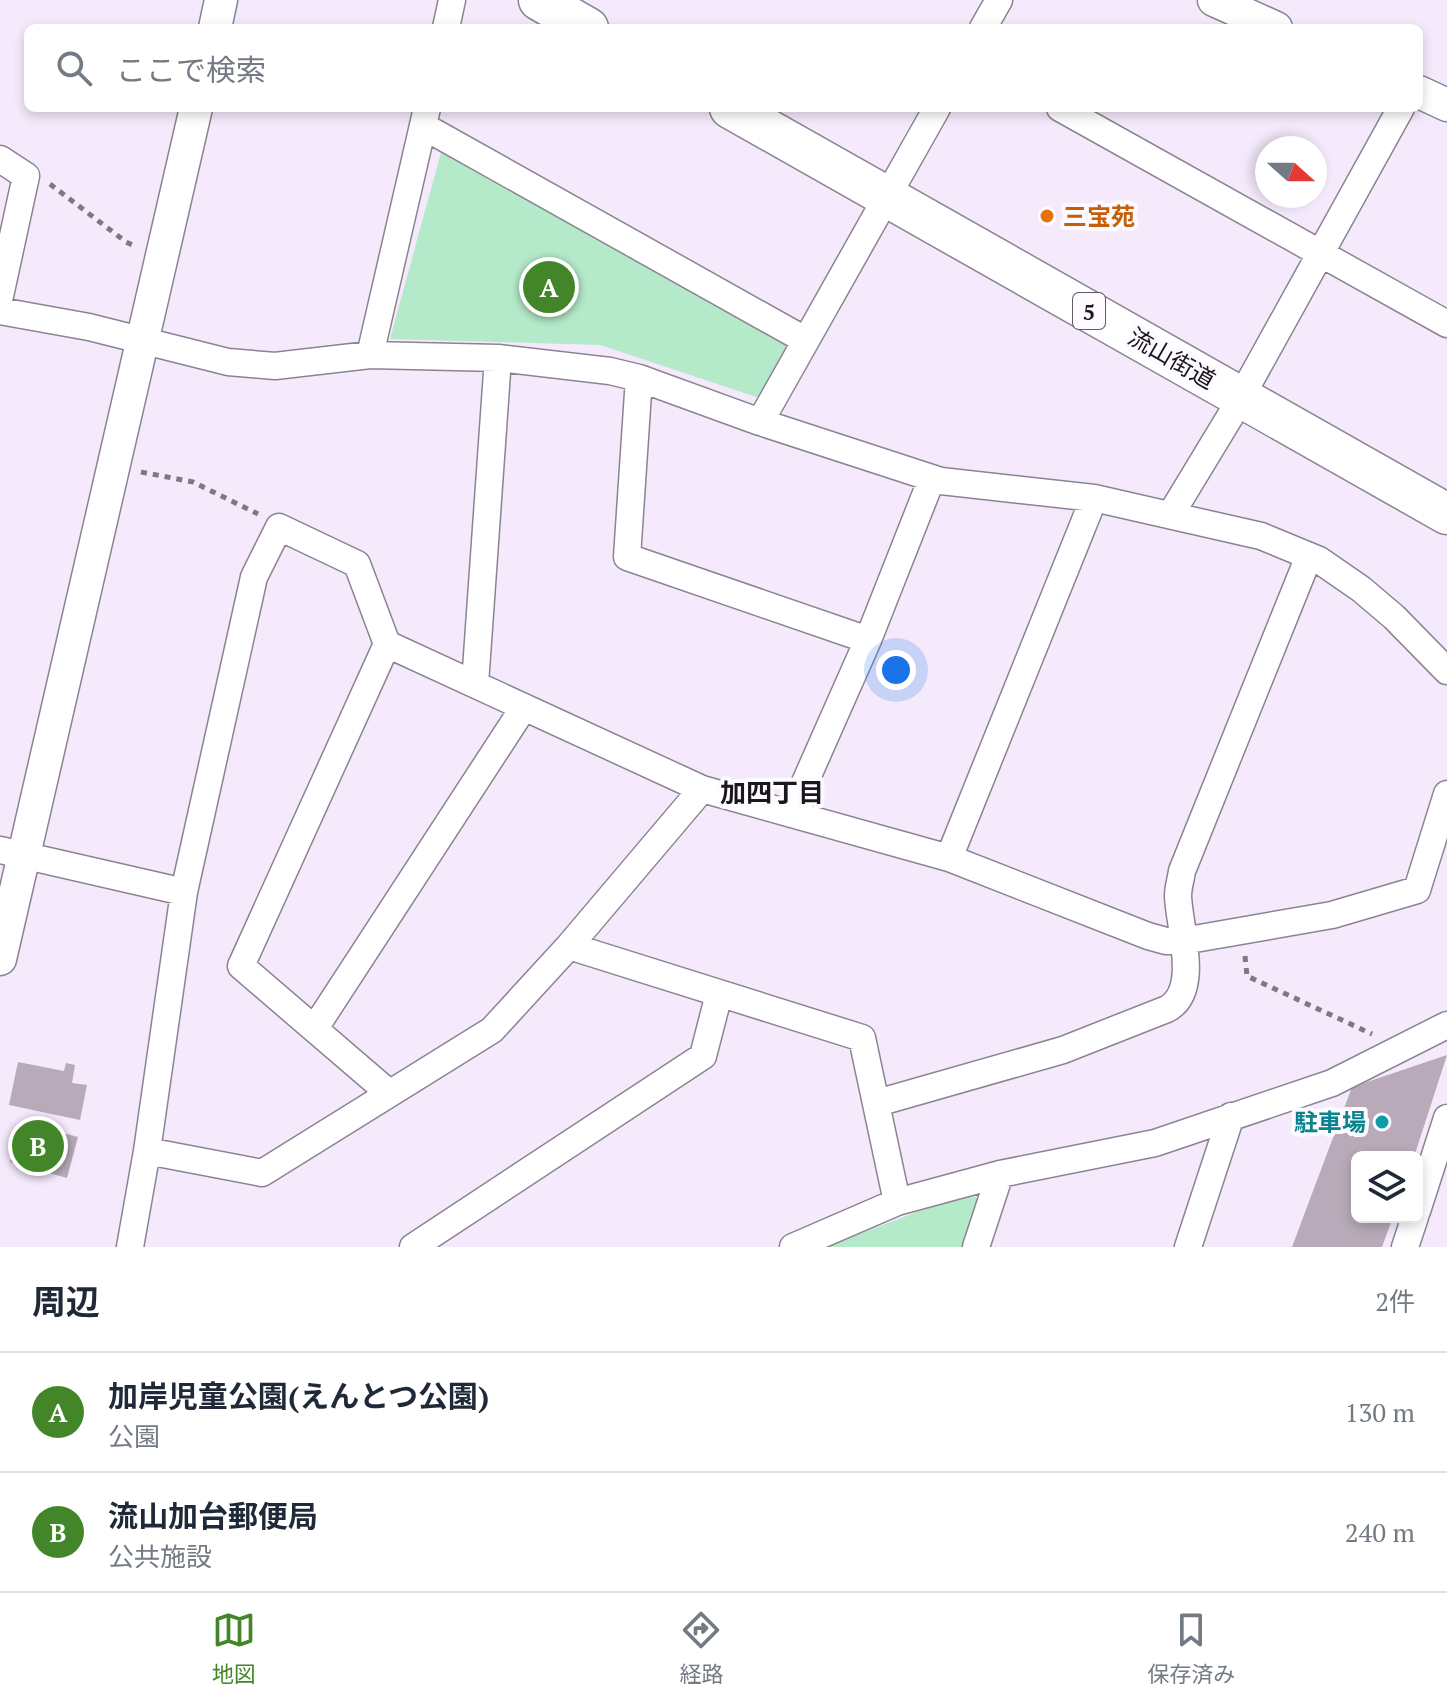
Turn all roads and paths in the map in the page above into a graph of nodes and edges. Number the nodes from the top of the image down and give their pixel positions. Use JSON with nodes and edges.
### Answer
{"nodes":[{"id":1,"x":221,"y":0,"type":"edge"},
{"id":2,"x":452,"y":0,"type":"edge"},
{"id":3,"x":539,"y":0,"type":"edge"},
{"id":4,"x":1214,"y":0,"type":"edge"},
{"id":5,"x":994,"y":1,"type":"edge"},
{"id":6,"x":216,"y":24,"type":"edge"},
{"id":7,"x":447,"y":24,"type":"edge"},
{"id":8,"x":581,"y":24,"type":"edge"},
{"id":9,"x":985,"y":24,"type":"edge"},
{"id":10,"x":1267,"y":24,"type":"edge"},
{"id":11,"x":1423,"y":94,"type":"edge"},
{"id":12,"x":1447,"y":105,"type":"edge"},
{"id":13,"x":195,"y":112,"type":"edge"},
{"id":14,"x":737,"y":112,"type":"edge"},
{"id":15,"x":935,"y":112,"type":"edge"},
{"id":16,"x":1067,"y":112,"type":"edge"},
{"id":17,"x":1399,"y":112,"type":"edge"},
{"id":18,"x":425,"y":117,"type":"edge"},
{"id":19,"x":0,"y":159,"type":"edge"},
{"id":20,"x":26,"y":176,"type":"junction"},
{"id":21,"x":887,"y":197,"type":"junction"},
{"id":22,"x":136,"y":246,"type":"dead end"},
{"id":23,"x":1321,"y":253,"type":"junction"},
{"id":24,"x":0,"y":296,"type":"edge"},
{"id":25,"x":0,"y":311,"type":"edge"},
{"id":26,"x":1447,"y":324,"type":"edge"},
{"id":27,"x":805,"y":340,"type":"junction"},
{"id":28,"x":142,"y":342,"type":"junction"},
{"id":29,"x":370,"y":355,"type":"junction"},
{"id":30,"x":498,"y":358,"type":"junction"},
{"id":31,"x":639,"y":378,"type":"junction"},
{"id":32,"x":1240,"y":397,"type":"junction"},
{"id":33,"x":760,"y":422,"type":"junction"},
{"id":34,"x":141,"y":472,"type":"dead end"},
{"id":35,"x":932,"y":478,"type":"junction"},
{"id":36,"x":1094,"y":498,"type":"junction"},
{"id":37,"x":1171,"y":514,"type":"junction"},
{"id":38,"x":1447,"y":514,"type":"edge"},
{"id":39,"x":279,"y":527,"type":"junction"},
{"id":40,"x":1309,"y":556,"type":"junction"},
{"id":41,"x":868,"y":640,"type":"junction"},
{"id":42,"x":387,"y":644,"type":"junction"},
{"id":43,"x":1447,"y":671,"type":"edge"},
{"id":44,"x":475,"y":684,"type":"junction"},
{"id":45,"x":524,"y":707,"type":"junction"},
{"id":46,"x":702,"y":789,"type":"junction"},
{"id":47,"x":1447,"y":794,"type":"edge"},
{"id":48,"x":791,"y":814,"type":"junction"},
{"id":49,"x":12,"y":852,"type":"edge"},
{"id":50,"x":949,"y":858,"type":"junction"},
{"id":51,"x":184,"y":892,"type":"junction"},
{"id":52,"x":1243,"y":931,"type":"junction"},
{"id":53,"x":1183,"y":941,"type":"junction"},
{"id":54,"x":569,"y":946,"type":"junction"},
{"id":55,"x":0,"y":959,"type":"edge"},
{"id":56,"x":719,"y":994,"type":"junction"},
{"id":57,"x":1447,"y":1025,"type":"edge"},
{"id":58,"x":315,"y":1028,"type":"junction"},
{"id":59,"x":1392,"y":1053,"type":"junction"},
{"id":60,"x":389,"y":1093,"type":"junction"},
{"id":61,"x":877,"y":1103,"type":"junction"},
{"id":62,"x":1231,"y":1116,"type":"junction"},
{"id":63,"x":1447,"y":1118,"type":"edge"},
{"id":64,"x":147,"y":1151,"type":"junction"},
{"id":65,"x":1442,"y":1151,"type":"edge"},
{"id":66,"x":1000,"y":1174,"type":"junction"},
{"id":67,"x":1423,"y":1197,"type":"edge"},
{"id":68,"x":897,"y":1202,"type":"junction"},
{"id":69,"x":1413,"y":1223,"type":"edge"},
{"id":70,"x":130,"y":1247,"type":"edge"},
{"id":71,"x":413,"y":1247,"type":"edge"},
{"id":72,"x":793,"y":1247,"type":"edge"},
{"id":73,"x":976,"y":1247,"type":"edge"},
{"id":74,"x":1188,"y":1247,"type":"edge"},
{"id":75,"x":1405,"y":1247,"type":"edge"}],
"edges":[{"from":1,"to":6,"type":"street"},
{"from":2,"to":7,"type":"street"},
{"from":3,"to":8,"type":"main road"},
{"from":4,"to":10,"type":"street"},
{"from":5,"to":9,"type":"street"},
{"from":11,"to":12,"type":"street"},
{"from":13,"to":28,"type":"street"},
{"from":14,"to":21,"type":"main road","name":"流山街道","number":"5"},
{"from":15,"to":21,"type":"street"},
{"from":16,"to":23,"type":"street"},
{"from":17,"to":23,"type":"street"},
{"from":18,"to":27,"type":"street"},
{"from":18,"to":29,"type":"street"},
{"from":19,"to":20,"type":"street"},
{"from":20,"to":22,"type":"path"},
{"from":20,"to":24,"type":"street"},
{"from":21,"to":27,"type":"street"},
{"from":21,"to":32,"type":"main road","name":"流山街道","number":"5"},
{"from":23,"to":26,"type":"street"},
{"from":23,"to":32,"type":"street"},
{"from":25,"to":28,"type":"street"},
{"from":27,"to":33,"type":"street"},
{"from":28,"to":29,"type":"street"},
{"from":28,"to":49,"type":"street"},
{"from":29,"to":30,"type":"street"},
{"from":30,"to":31,"type":"street"},
{"from":30,"to":44,"type":"street"},
{"from":31,"to":33,"type":"street"},
{"from":31,"to":41,"type":"street"},
{"from":32,"to":37,"type":"street"},
{"from":32,"to":38,"type":"main road","name":"流山街道","number":"5"},
{"from":33,"to":35,"type":"street"},
{"from":34,"to":39,"type":"path"},
{"from":35,"to":36,"type":"street"},
{"from":35,"to":41,"type":"street"},
{"from":36,"to":37,"type":"street"},
{"from":36,"to":50,"type":"street"},
{"from":37,"to":40,"type":"street"},
{"from":39,"to":42,"type":"street"},
{"from":39,"to":51,"type":"street"},
{"from":40,"to":43,"type":"street"},
{"from":40,"to":53,"type":"street"},
{"from":41,"to":48,"type":"street"},
{"from":42,"to":44,"type":"street"},
{"from":42,"to":58,"type":"street"},
{"from":44,"to":45,"type":"street"},
{"from":45,"to":46,"type":"street"},
{"from":45,"to":58,"type":"street"},
{"from":46,"to":48,"type":"street"},
{"from":46,"to":54,"type":"street"},
{"from":47,"to":52,"type":"street"},
{"from":48,"to":50,"type":"street"},
{"from":49,"to":51,"type":"street"},
{"from":49,"to":55,"type":"street"},
{"from":50,"to":53,"type":"street"},
{"from":51,"to":64,"type":"street"},
{"from":52,"to":53,"type":"street"},
{"from":52,"to":59,"type":"path"},
{"from":53,"to":61,"type":"street"},
{"from":54,"to":56,"type":"street"},
{"from":54,"to":60,"type":"street"},
{"from":56,"to":61,"type":"street"},
{"from":56,"to":71,"type":"street"},
{"from":57,"to":59,"type":"street"},
{"from":58,"to":60,"type":"street"},
{"from":59,"to":62,"type":"street"},
{"from":60,"to":64,"type":"street"},
{"from":61,"to":68,"type":"street"},
{"from":62,"to":66,"type":"street"},
{"from":62,"to":74,"type":"street"},
{"from":63,"to":65,"type":"street"},
{"from":64,"to":70,"type":"street"},
{"from":65,"to":67,"type":"street"},
{"from":66,"to":68,"type":"street"},
{"from":66,"to":73,"type":"street"},
{"from":68,"to":72,"type":"street"},
{"from":69,"to":75,"type":"street"}]}
